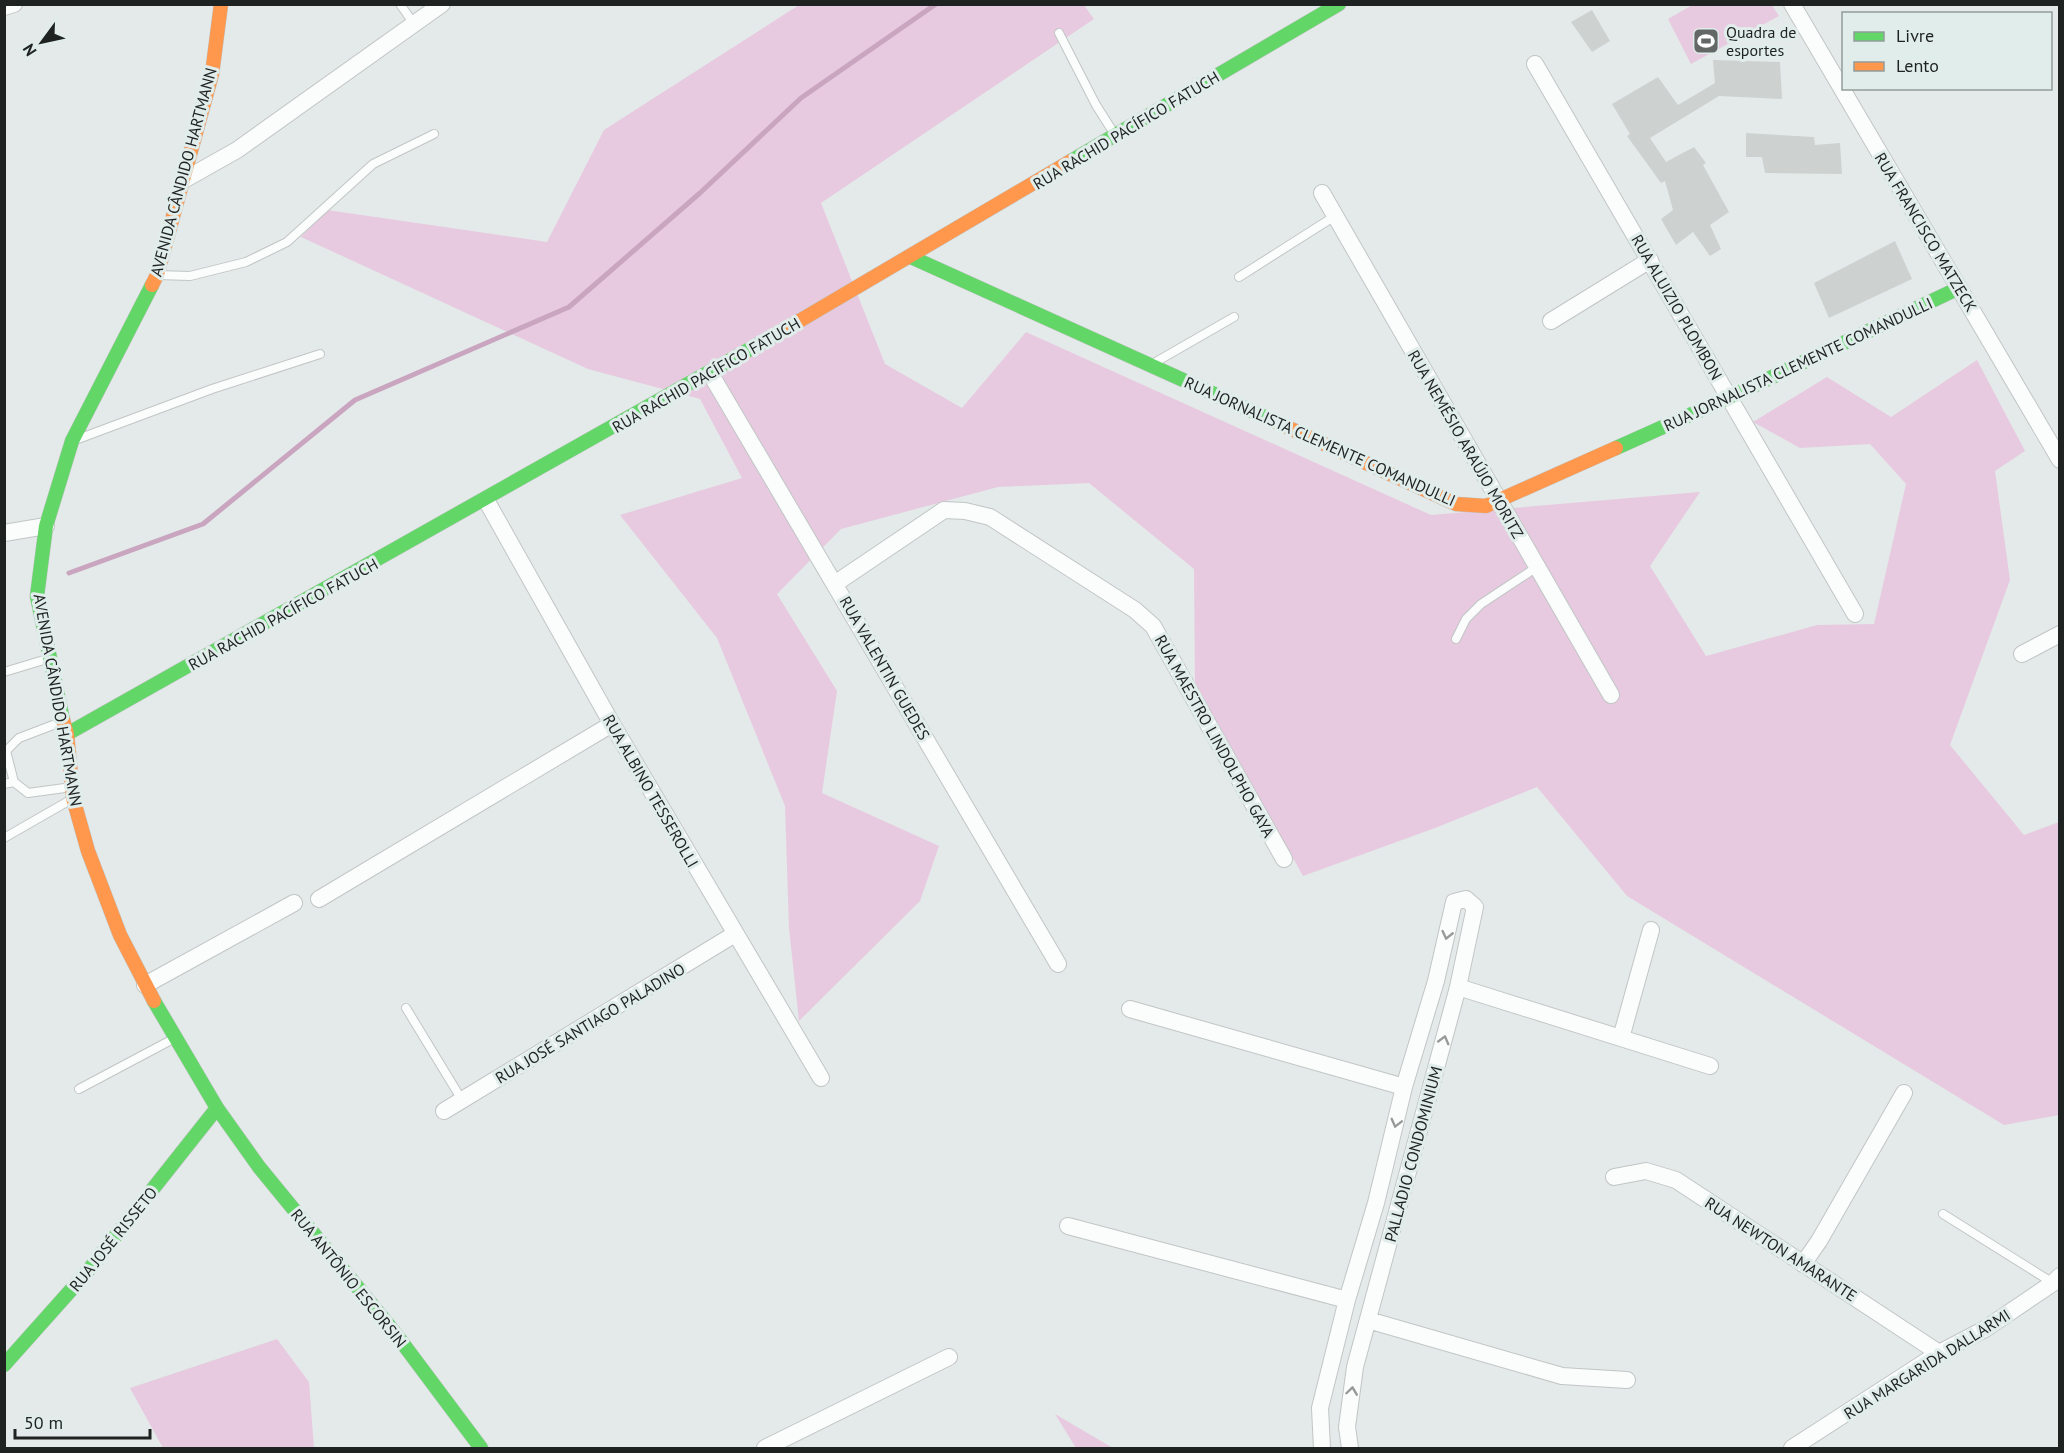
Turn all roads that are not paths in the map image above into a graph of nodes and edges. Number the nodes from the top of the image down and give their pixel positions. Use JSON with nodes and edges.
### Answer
{"nodes":[{"id":1,"x":14,"y":4,"type":"edge"},
{"id":2,"x":221,"y":4,"type":"edge"},
{"id":3,"x":400,"y":4,"type":"edge"},
{"id":4,"x":442,"y":4,"type":"edge"},
{"id":5,"x":1339,"y":4,"type":"edge"},
{"id":6,"x":1792,"y":4,"type":"edge"},
{"id":7,"x":4,"y":7,"type":"edge"},
{"id":8,"x":414,"y":24,"type":"junction"},
{"id":9,"x":1059,"y":33,"type":"dead end"},
{"id":10,"x":1535,"y":63,"type":"dead end"},
{"id":11,"x":1842,"y":89,"type":"edge"},
{"id":12,"x":1843,"y":90,"type":"edge"},
{"id":13,"x":434,"y":134,"type":"dead end"},
{"id":14,"x":1115,"y":135,"type":"junction"},
{"id":15,"x":182,"y":181,"type":"junction"},
{"id":16,"x":1322,"y":193,"type":"dead end"},
{"id":17,"x":1335,"y":216,"type":"junction"},
{"id":18,"x":911,"y":257,"type":"junction"},
{"id":19,"x":1650,"y":260,"type":"junction"},
{"id":20,"x":157,"y":275,"type":"junction"},
{"id":21,"x":1239,"y":277,"type":"dead end"},
{"id":22,"x":1959,"y":288,"type":"junction"},
{"id":23,"x":1234,"y":317,"type":"dead end"},
{"id":24,"x":1551,"y":321,"type":"dead end"},
{"id":25,"x":320,"y":354,"type":"dead end"},
{"id":26,"x":1151,"y":365,"type":"junction"},
{"id":27,"x":710,"y":373,"type":"junction"},
{"id":28,"x":1730,"y":398,"type":"junction"},
{"id":29,"x":72,"y":441,"type":"junction"},
{"id":30,"x":2060,"y":460,"type":"edge"},
{"id":31,"x":486,"y":500,"type":"junction"},
{"id":32,"x":1500,"y":502,"type":"junction"},
{"id":33,"x":46,"y":526,"type":"junction"},
{"id":34,"x":4,"y":533,"type":"edge"},
{"id":35,"x":1537,"y":567,"type":"junction"},
{"id":36,"x":836,"y":584,"type":"junction"},
{"id":37,"x":1855,"y":614,"type":"dead end"},
{"id":38,"x":2060,"y":634,"type":"edge"},
{"id":39,"x":1456,"y":639,"type":"dead end"},
{"id":40,"x":2022,"y":654,"type":"dead end"},
{"id":41,"x":50,"y":659,"type":"junction"},
{"id":42,"x":4,"y":672,"type":"edge"},
{"id":43,"x":1611,"y":695,"type":"dead end"},
{"id":44,"x":612,"y":724,"type":"junction"},
{"id":45,"x":65,"y":728,"type":"junction"},
{"id":46,"x":5,"y":751,"type":"edge"},
{"id":47,"x":14,"y":782,"type":"junction"},
{"id":48,"x":4,"y":784,"type":"edge"},
{"id":49,"x":73,"y":793,"type":"junction"},
{"id":50,"x":4,"y":838,"type":"edge"},
{"id":51,"x":1284,"y":859,"type":"dead end"},
{"id":52,"x":319,"y":899,"type":"dead end"},
{"id":53,"x":294,"y":903,"type":"dead end"},
{"id":54,"x":1652,"y":930,"type":"dead end"},
{"id":55,"x":735,"y":934,"type":"junction"},
{"id":56,"x":1058,"y":964,"type":"dead end"},
{"id":57,"x":145,"y":985,"type":"junction"},
{"id":58,"x":1458,"y":987,"type":"junction"},
{"id":59,"x":406,"y":1008,"type":"dead end"},
{"id":60,"x":1130,"y":1009,"type":"dead end"},
{"id":61,"x":175,"y":1038,"type":"junction"},
{"id":62,"x":1621,"y":1038,"type":"junction"},
{"id":63,"x":1710,"y":1066,"type":"dead end"},
{"id":64,"x":821,"y":1078,"type":"dead end"},
{"id":65,"x":1404,"y":1087,"type":"junction"},
{"id":66,"x":79,"y":1089,"type":"dead end"},
{"id":67,"x":1904,"y":1093,"type":"dead end"},
{"id":68,"x":462,"y":1100,"type":"junction"},
{"id":69,"x":217,"y":1108,"type":"junction"},
{"id":70,"x":444,"y":1111,"type":"dead end"},
{"id":71,"x":1614,"y":1177,"type":"dead end"},
{"id":72,"x":1376,"y":1203,"type":"junction"},
{"id":73,"x":1398,"y":1209,"type":"junction"},
{"id":74,"x":1943,"y":1214,"type":"dead end"},
{"id":75,"x":1068,"y":1226,"type":"dead end"},
{"id":76,"x":1803,"y":1264,"type":"junction"},
{"id":77,"x":2056,"y":1280,"type":"edge"},
{"id":78,"x":1347,"y":1300,"type":"junction"},
{"id":79,"x":1368,"y":1320,"type":"junction"},
{"id":80,"x":1939,"y":1353,"type":"junction"},
{"id":81,"x":949,"y":1356,"type":"dead end"},
{"id":82,"x":4,"y":1365,"type":"edge"},
{"id":83,"x":1627,"y":1380,"type":"dead end"},
{"id":84,"x":481,"y":1449,"type":"edge"},
{"id":85,"x":765,"y":1449,"type":"edge"},
{"id":86,"x":1322,"y":1449,"type":"edge"},
{"id":87,"x":1350,"y":1449,"type":"edge"},
{"id":88,"x":1792,"y":1449,"type":"edge"}],
"edges":[{"from":1,"to":7,"type":"street"},
{"from":2,"to":15,"type":"street","name":"AVENIDA CÂNDIDO HARTMANN"},
{"from":3,"to":8,"type":"lane"},
{"from":4,"to":8,"type":"street"},
{"from":5,"to":14,"type":"street","name":"RUA RACHID PACÍFICO FATUCH"},
{"from":6,"to":11,"type":"street","name":"RUA FRANCISCO MATZECK"},
{"from":8,"to":15,"type":"street"},
{"from":9,"to":14,"type":"lane"},
{"from":10,"to":19,"type":"street","name":"RUA ALUIZIO PLOMBON"},
{"from":12,"to":22,"type":"street","name":"RUA FRANCISCO MATZECK"},
{"from":13,"to":20,"type":"lane"},
{"from":14,"to":18,"type":"street","name":"RUA RACHID PACÍFICO FATUCH"},
{"from":15,"to":20,"type":"street","name":"AVENIDA CÂNDIDO HARTMANN"},
{"from":16,"to":17,"type":"street","name":"RUA NEMÉSIO ARAÚJO MORITZ"},
{"from":17,"to":21,"type":"lane"},
{"from":17,"to":32,"type":"street","name":"RUA NEMÉSIO ARAÚJO MORITZ"},
{"from":18,"to":26,"type":"street","name":"RUA JORNALISTA CLEMENTE COMANDULLI"},
{"from":18,"to":27,"type":"street","name":"RUA RACHID PACÍFICO FATUCH"},
{"from":19,"to":24,"type":"street"},
{"from":19,"to":28,"type":"street","name":"RUA ALUIZIO PLOMBON"},
{"from":20,"to":29,"type":"street","name":"AVENIDA CÂNDIDO HARTMANN"},
{"from":22,"to":28,"type":"street","name":"RUA JORNALISTA CLEMENTE COMANDULLI"},
{"from":22,"to":30,"type":"street","name":"RUA FRANCISCO MATZECK"},
{"from":23,"to":26,"type":"lane"},
{"from":25,"to":29,"type":"lane"},
{"from":26,"to":32,"type":"street","name":"RUA JORNALISTA CLEMENTE COMANDULLI"},
{"from":27,"to":31,"type":"street","name":"RUA RACHID PACÍFICO FATUCH"},
{"from":27,"to":36,"type":"street","name":"RUA VALENTIN GUEDES"},
{"from":28,"to":32,"type":"street","name":"RUA JORNALISTA CLEMENTE COMANDULLI"},
{"from":28,"to":37,"type":"street","name":"RUA ALUIZIO PLOMBON"},
{"from":29,"to":33,"type":"street","name":"AVENIDA CÂNDIDO HARTMANN"},
{"from":31,"to":44,"type":"street","name":"RUA ALBINO TESSEROLLI"},
{"from":31,"to":45,"type":"street","name":"RUA RACHID PACÍFICO FATUCH"},
{"from":32,"to":35,"type":"street","name":"RUA NEMÉSIO ARAÚJO MORITZ"},
{"from":33,"to":34,"type":"street"},
{"from":33,"to":41,"type":"street","name":"AVENIDA CÂNDIDO HARTMANN"},
{"from":35,"to":39,"type":"lane"},
{"from":35,"to":43,"type":"street","name":"RUA NEMÉSIO ARAÚJO MORITZ"},
{"from":36,"to":51,"type":"street","name":"RUA MAESTRO LINDOLPHO GAYA"},
{"from":36,"to":56,"type":"street","name":"RUA VALENTIN GUEDES"},
{"from":38,"to":40,"type":"street"},
{"from":41,"to":42,"type":"lane"},
{"from":41,"to":45,"type":"street","name":"AVENIDA CÂNDIDO HARTMANN"},
{"from":44,"to":52,"type":"street"},
{"from":44,"to":55,"type":"street","name":"RUA ALBINO TESSEROLLI"},
{"from":45,"to":46,"type":"lane"},
{"from":45,"to":49,"type":"street","name":"AVENIDA CÂNDIDO HARTMANN"},
{"from":46,"to":47,"type":"lane"},
{"from":47,"to":48,"type":"lane"},
{"from":47,"to":49,"type":"lane"},
{"from":49,"to":50,"type":"lane"},
{"from":49,"to":57,"type":"street","name":"AVENIDA CÂNDIDO HARTMANN"},
{"from":53,"to":57,"type":"street"},
{"from":54,"to":62,"type":"street"},
{"from":55,"to":64,"type":"street","name":"RUA ALBINO TESSEROLLI"},
{"from":55,"to":68,"type":"street","name":"RUA JOSÉ SANTIAGO PALADINO"},
{"from":57,"to":61,"type":"street","name":"AVENIDA CÂNDIDO HARTMANN"},
{"from":58,"to":62,"type":"street"},
{"from":58,"to":65,"type":"street","name":"PALLADIO CONDOMINIUM","one_way":true},
{"from":73,"to":58,"type":"street","name":"PALLADIO CONDOMINIUM","one_way":true},
{"from":59,"to":68,"type":"lane"},
{"from":60,"to":65,"type":"street","name":"PALLADIO CONDOMINIUM"},
{"from":61,"to":66,"type":"lane"},
{"from":61,"to":69,"type":"street","name":"AVENIDA CÂNDIDO HARTMANN"},
{"from":62,"to":63,"type":"street"},
{"from":65,"to":72,"type":"street","name":"PALLADIO CONDOMINIUM","one_way":true},
{"from":67,"to":76,"type":"street"},
{"from":68,"to":70,"type":"street","name":"RUA JOSÉ SANTIAGO PALADINO"},
{"from":69,"to":82,"type":"street","name":"RUA JOSÉ RISSETO"},
{"from":69,"to":84,"type":"street","name":"RUA ANTÔNIO ESCORSIN"},
{"from":71,"to":76,"type":"street","name":"RUA NEWTON AMARANTE"},
{"from":72,"to":73,"type":"street"},
{"from":72,"to":78,"type":"street","name":"PALLADIO CONDOMINIUM"},
{"from":73,"to":79,"type":"street","name":"PALLADIO CONDOMINIUM"},
{"from":74,"to":77,"type":"lane"},
{"from":75,"to":78,"type":"street"},
{"from":76,"to":80,"type":"street","name":"RUA NEWTON AMARANTE"},
{"from":77,"to":80,"type":"street","name":"RUA MARGARIDA DALLARMI"},
{"from":78,"to":86,"type":"street","name":"PALLADIO CONDOMINIUM"},
{"from":79,"to":83,"type":"street"},
{"from":87,"to":79,"type":"street","name":"PALLADIO CONDOMINIUM","one_way":true},
{"from":80,"to":88,"type":"street","name":"RUA MARGARIDA DALLARMI"},
{"from":81,"to":85,"type":"street"}]}
